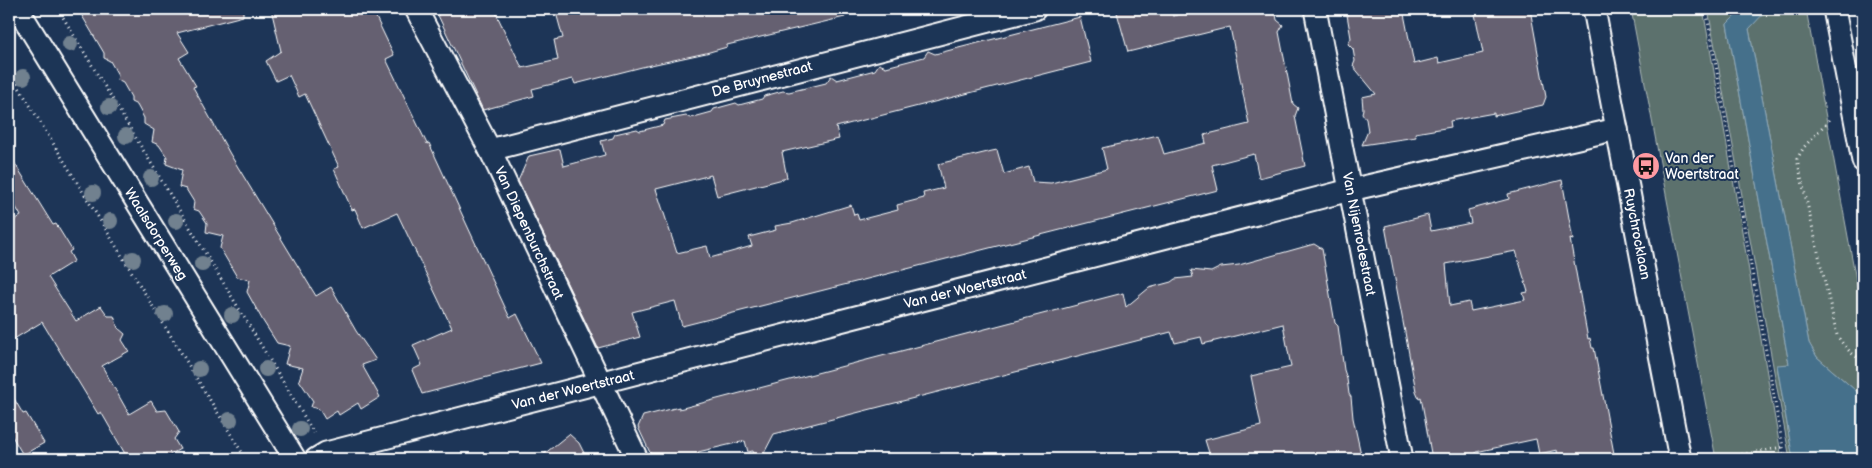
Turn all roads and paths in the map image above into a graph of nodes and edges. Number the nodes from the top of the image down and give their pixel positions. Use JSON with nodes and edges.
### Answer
{"nodes":[{"id":1,"x":18,"y":9,"type":"edge"},
{"id":2,"x":58,"y":9,"type":"edge"},
{"id":3,"x":416,"y":9,"type":"edge"},
{"id":4,"x":1035,"y":9,"type":"edge"},
{"id":5,"x":1315,"y":9,"type":"edge"},
{"id":6,"x":1594,"y":9,"type":"edge"},
{"id":7,"x":1706,"y":9,"type":"edge"},
{"id":8,"x":1834,"y":9,"type":"edge"},
{"id":9,"x":9,"y":71,"type":"edge"},
{"id":10,"x":1828,"y":112,"type":"dead end"},
{"id":11,"x":1617,"y":129,"type":"junction"},
{"id":12,"x":490,"y":150,"type":"junction"},
{"id":13,"x":1863,"y":161,"type":"edge"},
{"id":14,"x":1350,"y":190,"type":"junction"},
{"id":15,"x":1863,"y":361,"type":"edge"},
{"id":16,"x":601,"y":383,"type":"junction"},
{"id":17,"x":1783,"y":447,"type":"junction"},
{"id":18,"x":321,"y":456,"type":"edge"},
{"id":19,"x":246,"y":459,"type":"edge"},
{"id":20,"x":295,"y":459,"type":"edge"},
{"id":21,"x":636,"y":459,"type":"edge"},
{"id":22,"x":1402,"y":459,"type":"edge"},
{"id":23,"x":1680,"y":459,"type":"edge"},
{"id":24,"x":1717,"y":459,"type":"edge"},
{"id":25,"x":1785,"y":459,"type":"edge"}],
"edges":[{"from":1,"to":20,"type":"street","name":"Waalsdorperweg"},
{"from":2,"to":18,"type":"path"},
{"from":3,"to":12,"type":"street","name":"Van Diepenburchstraat"},
{"from":4,"to":12,"type":"street","name":"De Bruynestraat"},
{"from":5,"to":14,"type":"street","name":"Van Nijenrodestraat"},
{"from":6,"to":11,"type":"street","name":"Ruychrocklaan"},
{"from":7,"to":17,"type":"path"},
{"from":8,"to":13,"type":"street"},
{"from":9,"to":19,"type":"path"},
{"from":10,"to":15,"type":"path"},
{"from":11,"to":14,"type":"street","name":"Van der Woertstraat"},
{"from":11,"to":23,"type":"street","name":"Ruychrocklaan"},
{"from":12,"to":16,"type":"street","name":"Van Diepenburchstraat"},
{"from":14,"to":16,"type":"street","name":"Van der Woertstraat"},
{"from":14,"to":22,"type":"street","name":"Van Nijenrodestraat"},
{"from":16,"to":18,"type":"street","name":"Van der Woertstraat"},
{"from":16,"to":21,"type":"street","name":"Van Diepenburchstraat"},
{"from":17,"to":24,"type":"path"},
{"from":17,"to":25,"type":"path"}]}
